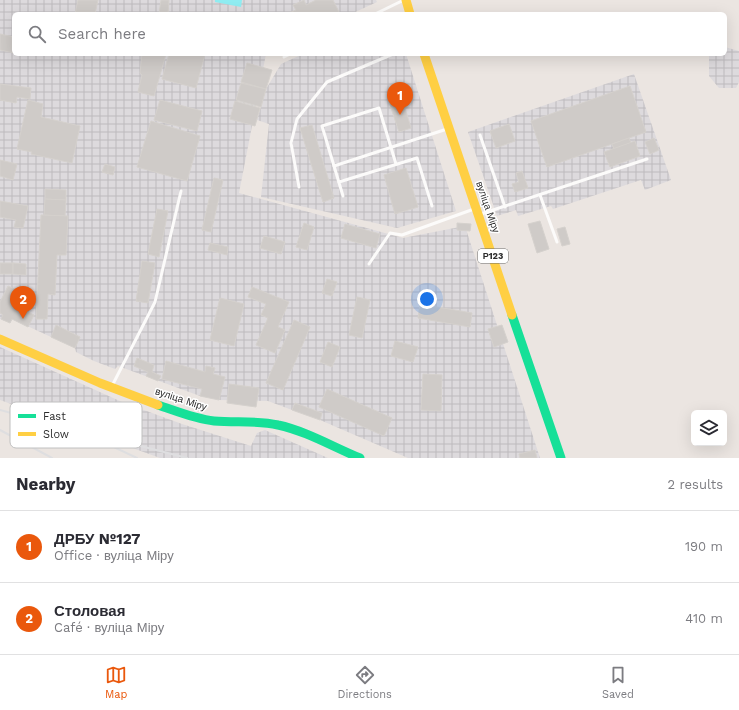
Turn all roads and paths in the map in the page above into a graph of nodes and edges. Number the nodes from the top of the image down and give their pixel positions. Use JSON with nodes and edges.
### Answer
{"nodes":[{"id":1,"x":405,"y":0,"type":"edge"},
{"id":2,"x":379,"y":12,"type":"edge"},
{"id":3,"x":409,"y":12,"type":"edge"},
{"id":4,"x":388,"y":56,"type":"edge"},
{"id":5,"x":425,"y":56,"type":"edge"},
{"id":6,"x":448,"y":129,"type":"junction"},
{"id":7,"x":480,"y":135,"type":"dead end"},
{"id":8,"x":390,"y":148,"type":"junction"},
{"id":9,"x":647,"y":159,"type":"dead end"},
{"id":10,"x":396,"y":164,"type":"junction"},
{"id":11,"x":334,"y":166,"type":"junction"},
{"id":12,"x":339,"y":182,"type":"junction"},
{"id":13,"x":299,"y":187,"type":"dead end"},
{"id":14,"x":181,"y":191,"type":"dead end"},
{"id":15,"x":540,"y":195,"type":"junction"},
{"id":16,"x":344,"y":196,"type":"dead end"},
{"id":17,"x":432,"y":206,"type":"dead end"},
{"id":18,"x":505,"y":207,"type":"junction"},
{"id":19,"x":478,"y":212,"type":"junction"},
{"id":20,"x":557,"y":242,"type":"dead end"},
{"id":21,"x":369,"y":264,"type":"dead end"},
{"id":22,"x":0,"y":339,"type":"edge"},
{"id":23,"x":111,"y":387,"type":"junction"},
{"id":24,"x":360,"y":458,"type":"edge"},
{"id":25,"x":561,"y":458,"type":"edge"}],
"edges":[{"from":1,"to":2,"type":"lane"},
{"from":1,"to":3,"type":"main road"},
{"from":4,"to":13,"type":"lane"},
{"from":5,"to":6,"type":"main road","name":"вуліца Міру","number":"Р123"},
{"from":6,"to":8,"type":"lane"},
{"from":6,"to":19,"type":"main road","name":"вуліца Міру","number":"Р123"},
{"from":7,"to":18,"type":"lane"},
{"from":8,"to":10,"type":"lane"},
{"from":8,"to":11,"type":"lane"},
{"from":8,"to":11,"type":"lane"},
{"from":9,"to":15,"type":"lane"},
{"from":10,"to":12,"type":"lane"},
{"from":10,"to":17,"type":"lane"},
{"from":11,"to":12,"type":"lane"},
{"from":12,"to":16,"type":"lane"},
{"from":14,"to":23,"type":"lane"},
{"from":15,"to":18,"type":"lane"},
{"from":15,"to":20,"type":"lane"},
{"from":18,"to":19,"type":"lane"},
{"from":19,"to":21,"type":"lane"},
{"from":19,"to":25,"type":"main road","name":"вуліца Міру","number":"Р123"},
{"from":22,"to":23,"type":"main road","name":"вуліца Міру"},
{"from":23,"to":24,"type":"main road","name":"вуліца Міру"}]}
